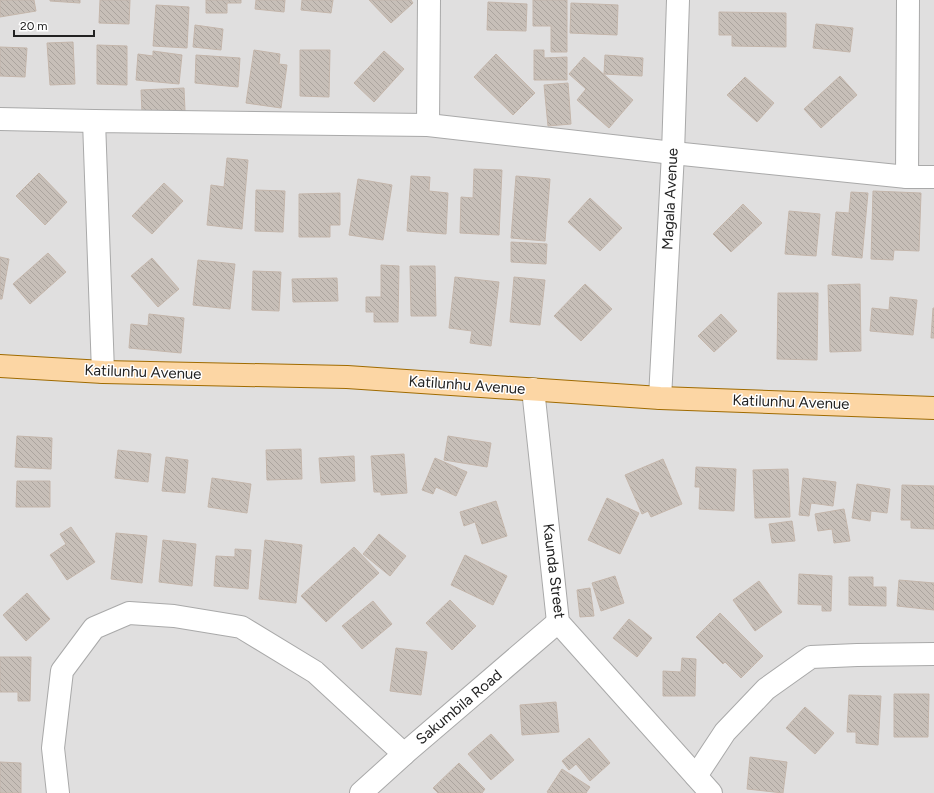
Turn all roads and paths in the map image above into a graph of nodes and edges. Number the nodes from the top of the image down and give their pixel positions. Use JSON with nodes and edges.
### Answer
{"nodes":[{"id":1,"x":429,"y":0,"type":"edge"},
{"id":2,"x":678,"y":0,"type":"edge"},
{"id":3,"x":908,"y":0,"type":"edge"},
{"id":4,"x":0,"y":119,"type":"edge"},
{"id":5,"x":94,"y":121,"type":"junction"},
{"id":6,"x":428,"y":125,"type":"junction"},
{"id":7,"x":673,"y":153,"type":"junction"},
{"id":8,"x":907,"y":177,"type":"junction"},
{"id":9,"x":934,"y":177,"type":"edge"},
{"id":10,"x":0,"y":366,"type":"edge"},
{"id":11,"x":103,"y":372,"type":"junction"},
{"id":12,"x":533,"y":389,"type":"junction"},
{"id":13,"x":660,"y":398,"type":"junction"},
{"id":14,"x":934,"y":408,"type":"edge"},
{"id":15,"x":558,"y":622,"type":"junction"},
{"id":16,"x":934,"y":654,"type":"edge"},
{"id":17,"x":404,"y":754,"type":"junction"},
{"id":18,"x":696,"y":776,"type":"junction"},
{"id":19,"x":58,"y":793,"type":"edge"},
{"id":20,"x":361,"y":793,"type":"edge"},
{"id":21,"x":711,"y":793,"type":"edge"}],
"edges":[{"from":1,"to":6,"type":"street"},
{"from":2,"to":7,"type":"street","name":"Magala Avenue"},
{"from":3,"to":8,"type":"street"},
{"from":4,"to":5,"type":"street"},
{"from":5,"to":6,"type":"street"},
{"from":5,"to":11,"type":"street"},
{"from":6,"to":7,"type":"street"},
{"from":7,"to":8,"type":"street"},
{"from":7,"to":13,"type":"street","name":"Magala Avenue"},
{"from":8,"to":9,"type":"street"},
{"from":10,"to":11,"type":"main road","name":"Katilunhu Avenue"},
{"from":11,"to":12,"type":"main road","name":"Katilunhu Avenue"},
{"from":12,"to":13,"type":"main road","name":"Katilunhu Avenue"},
{"from":12,"to":15,"type":"street","name":"Kaunda Street"},
{"from":13,"to":14,"type":"main road","name":"Katilunhu Avenue"},
{"from":15,"to":17,"type":"street","name":"Sakumbila Road"},
{"from":15,"to":18,"type":"street","name":"Kaunda Street"},
{"from":16,"to":18,"type":"street"},
{"from":17,"to":19,"type":"street"},
{"from":17,"to":20,"type":"street","name":"Sakumbila Road"},
{"from":18,"to":21,"type":"street","name":"Kaunda Street"}]}
